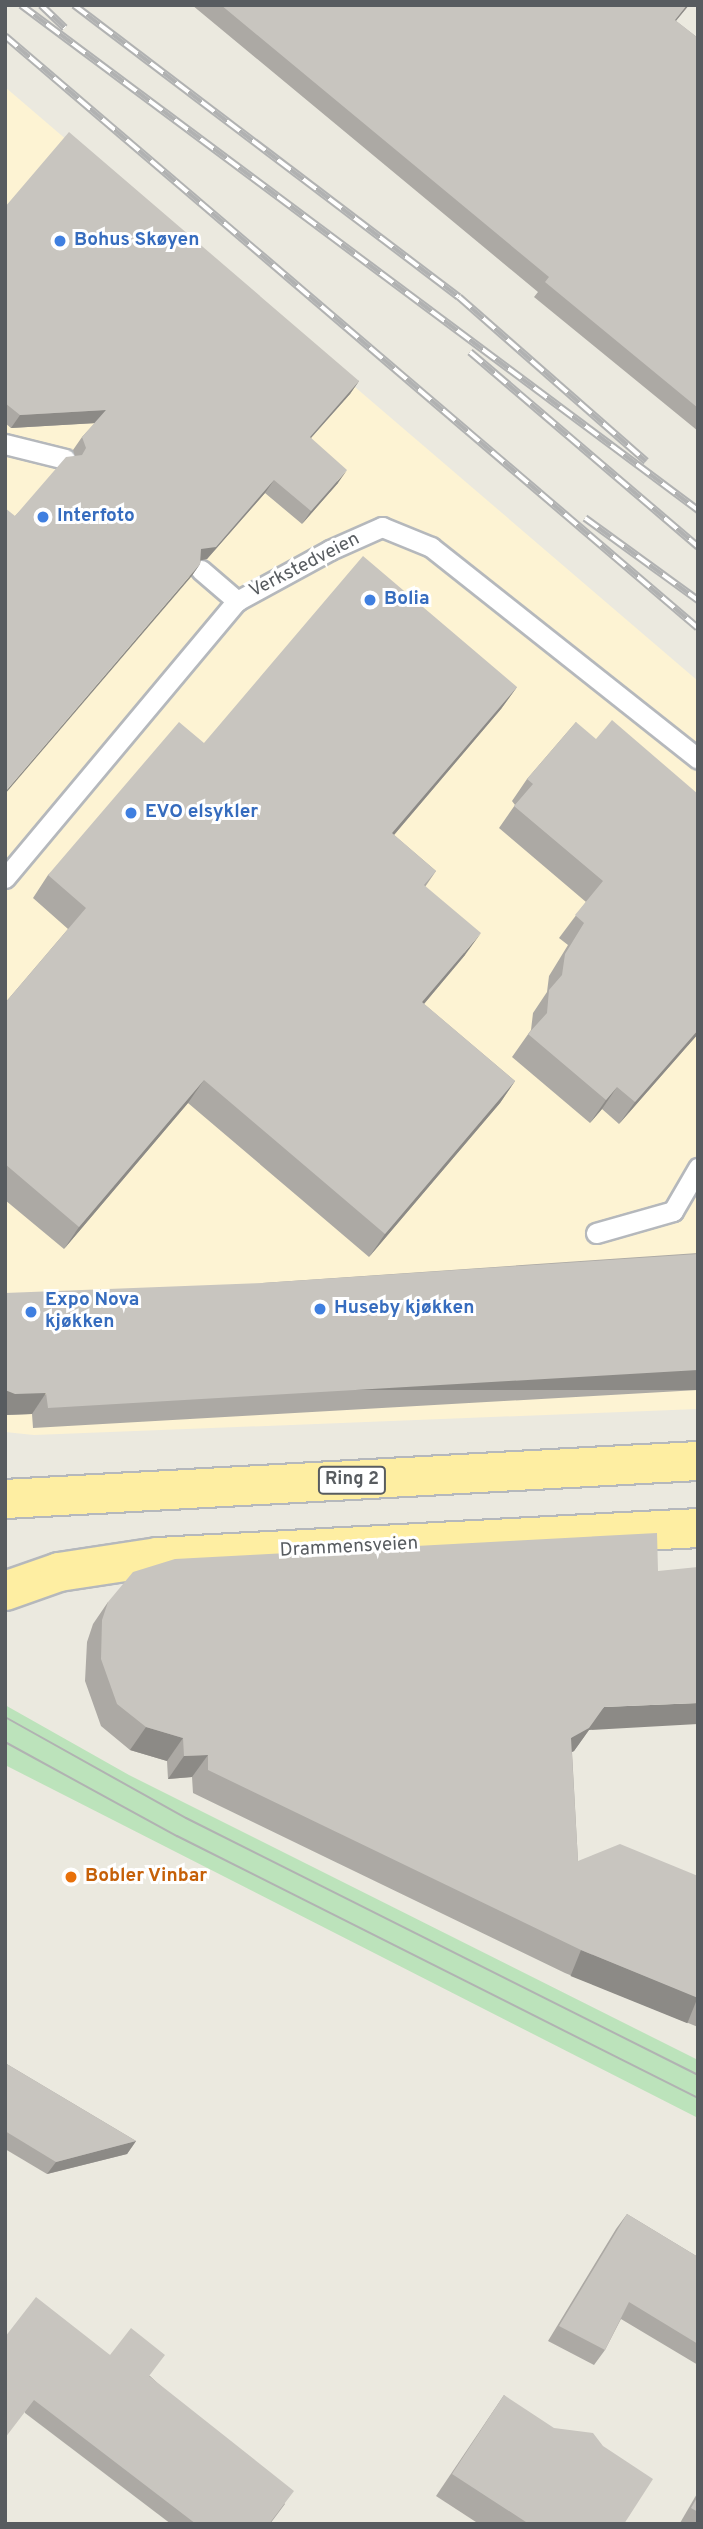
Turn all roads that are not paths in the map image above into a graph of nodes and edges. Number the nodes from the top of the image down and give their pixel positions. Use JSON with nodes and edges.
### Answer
{"nodes":[{"id":1,"x":5,"y":444,"type":"edge"},
{"id":2,"x":65,"y":459,"type":"edge"},
{"id":3,"x":201,"y":570,"type":"edge"},
{"id":4,"x":237,"y":601,"type":"junction"},
{"id":5,"x":698,"y":759,"type":"edge"},
{"id":6,"x":5,"y":878,"type":"edge"},
{"id":7,"x":698,"y":1168,"type":"edge"},
{"id":8,"x":596,"y":1233,"type":"dead end"},
{"id":9,"x":698,"y":1461,"type":"edge"},
{"id":10,"x":5,"y":1499,"type":"edge"},
{"id":11,"x":698,"y":1528,"type":"edge"},
{"id":12,"x":5,"y":1591,"type":"edge"}],
"edges":[{"from":1,"to":2,"type":"lane"},
{"from":3,"to":4,"type":"lane"},
{"from":4,"to":5,"type":"lane","name":"Verkstedveien"},
{"from":4,"to":6,"type":"lane","name":"Verkstedveien"},
{"from":7,"to":8,"type":"lane"},
{"from":9,"to":10,"type":"main road","number":"Ring 2"},
{"from":11,"to":12,"type":"main road","name":"Drammensveien"}]}
